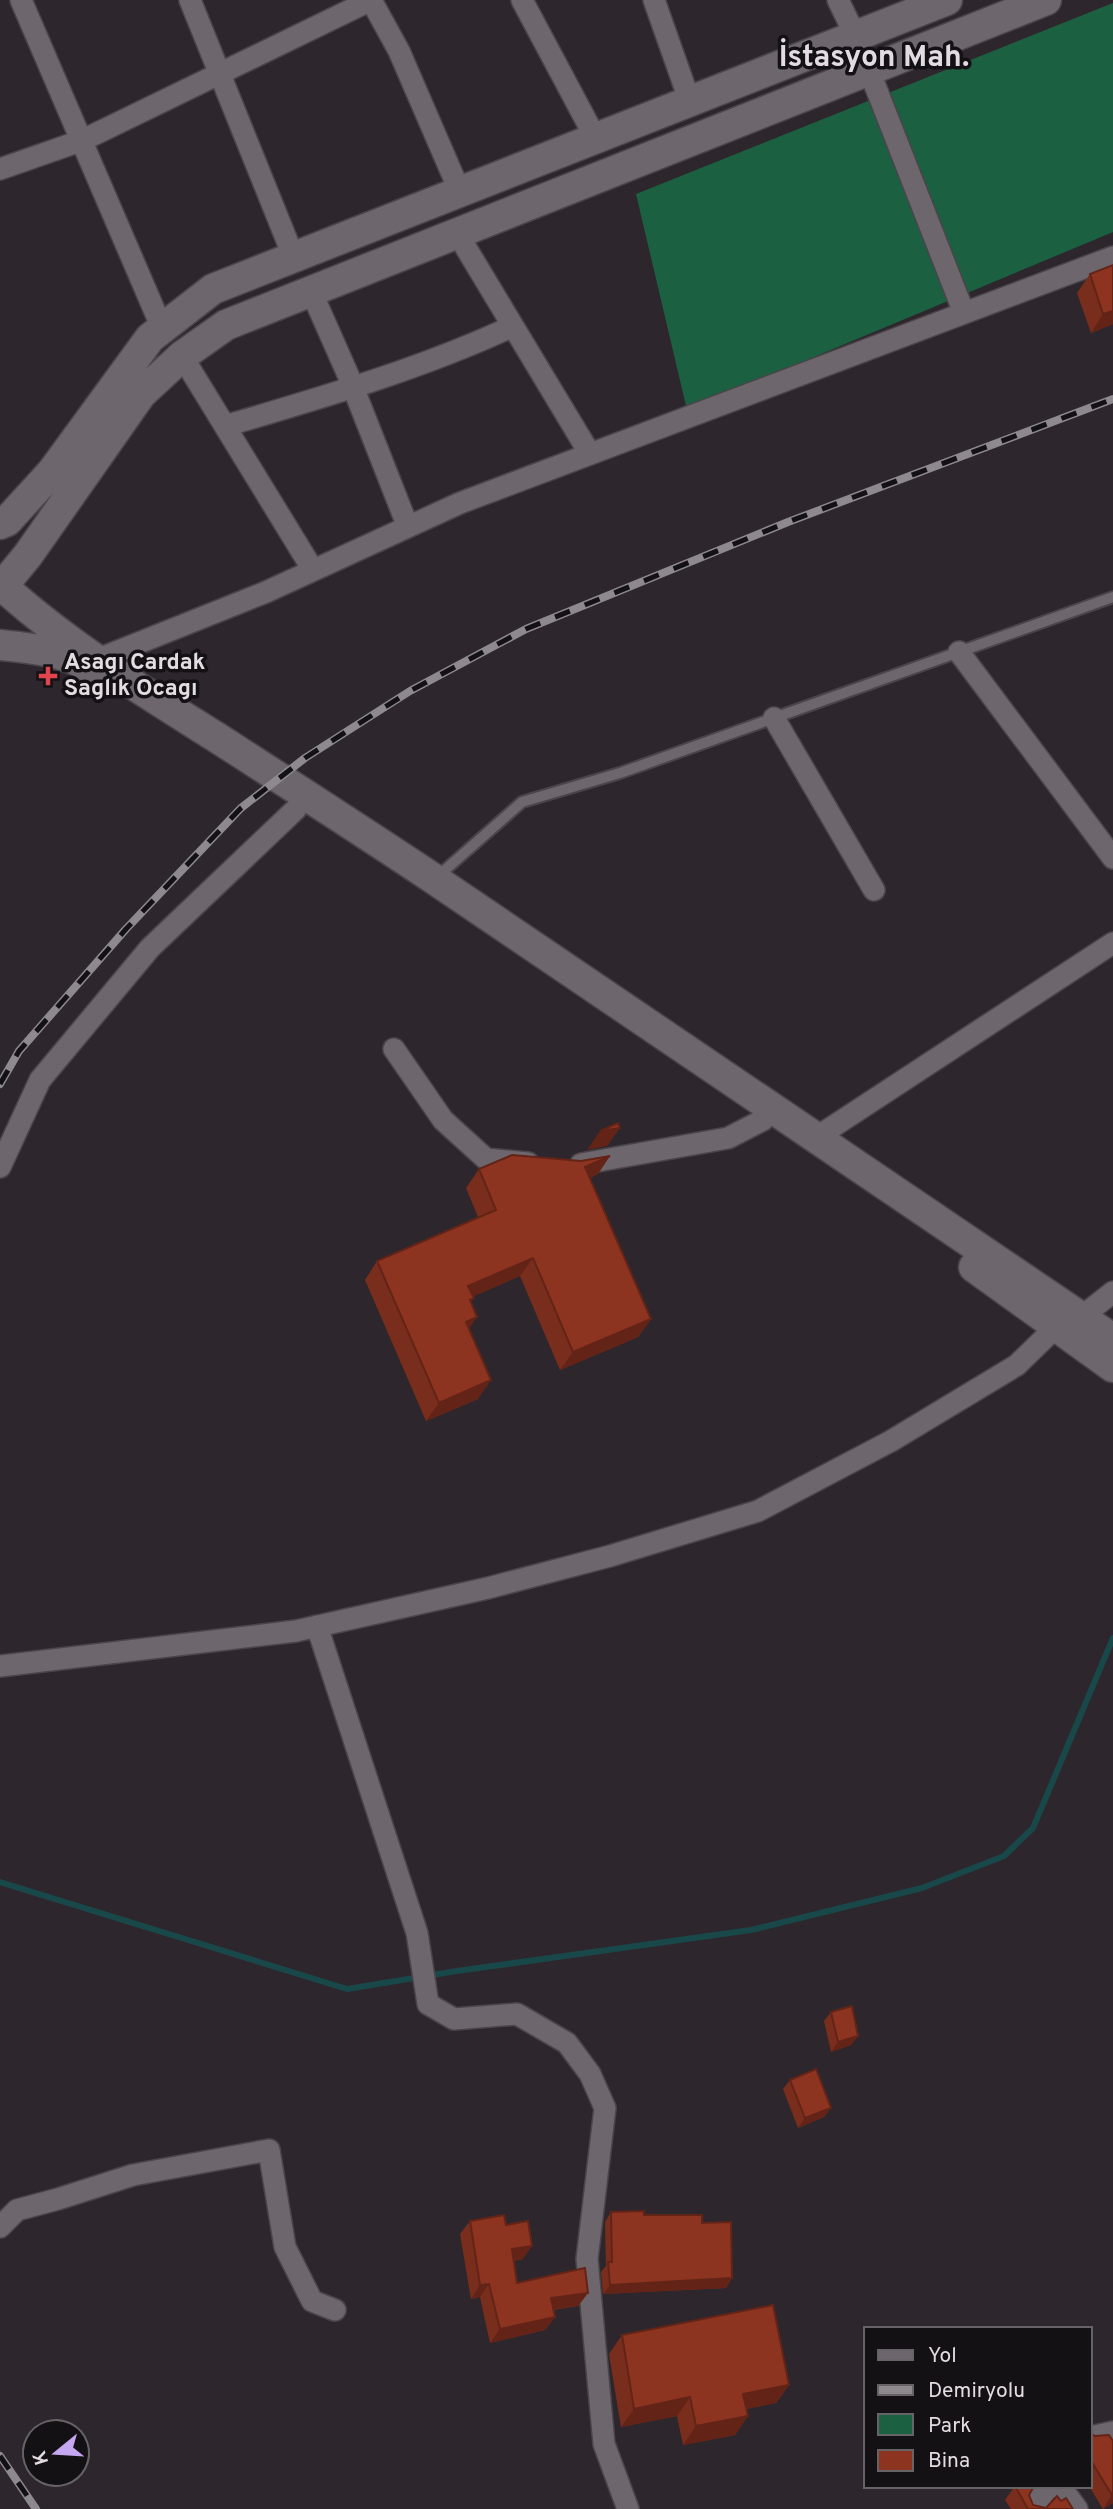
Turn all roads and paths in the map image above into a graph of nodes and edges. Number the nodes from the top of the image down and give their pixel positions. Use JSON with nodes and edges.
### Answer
{"nodes":[{"id":1,"x":21,"y":0,"type":"edge"},
{"id":2,"x":190,"y":0,"type":"edge"},
{"id":3,"x":371,"y":0,"type":"edge"},
{"id":4,"x":522,"y":0,"type":"edge"},
{"id":5,"x":654,"y":0,"type":"edge"},
{"id":6,"x":838,"y":0,"type":"edge"},
{"id":7,"x":947,"y":0,"type":"edge"},
{"id":8,"x":1046,"y":0,"type":"edge"},
{"id":9,"x":856,"y":37,"type":"junction"},
{"id":10,"x":869,"y":70,"type":"junction"},
{"id":11,"x":219,"y":74,"type":"junction"},
{"id":12,"x":690,"y":102,"type":"junction"},
{"id":13,"x":83,"y":139,"type":"junction"},
{"id":14,"x":596,"y":139,"type":"junction"},
{"id":15,"x":0,"y":169,"type":"edge"},
{"id":16,"x":460,"y":192,"type":"junction"},
{"id":17,"x":457,"y":233,"type":"junction"},
{"id":18,"x":1113,"y":257,"type":"edge"},
{"id":19,"x":294,"y":258,"type":"junction"},
{"id":20,"x":311,"y":291,"type":"junction"},
{"id":21,"x":964,"y":313,"type":"junction"},
{"id":22,"x":513,"y":326,"type":"junction"},
{"id":23,"x":162,"y":328,"type":"junction"},
{"id":24,"x":182,"y":356,"type":"junction"},
{"id":25,"x":353,"y":388,"type":"junction"},
{"id":26,"x":225,"y":426,"type":"junction"},
{"id":27,"x":590,"y":454,"type":"junction"},
{"id":28,"x":0,"y":524,"type":"edge"},
{"id":29,"x":408,"y":527,"type":"junction"},
{"id":30,"x":313,"y":570,"type":"junction"},
{"id":31,"x":1,"y":587,"type":"edge"},
{"id":32,"x":1113,"y":597,"type":"edge"},
{"id":33,"x":0,"y":645,"type":"edge"},
{"id":34,"x":959,"y":652,"type":"junction"},
{"id":35,"x":96,"y":660,"type":"junction"},
{"id":36,"x":774,"y":718,"type":"junction"},
{"id":37,"x":296,"y":809,"type":"junction"},
{"id":38,"x":1113,"y":858,"type":"edge"},
{"id":39,"x":434,"y":879,"type":"junction"},
{"id":40,"x":874,"y":890,"type":"dead end"},
{"id":41,"x":1113,"y":943,"type":"edge"},
{"id":42,"x":394,"y":1049,"type":"dead end"},
{"id":43,"x":763,"y":1120,"type":"junction"},
{"id":44,"x":817,"y":1137,"type":"junction"},
{"id":45,"x":0,"y":1167,"type":"edge"},
{"id":46,"x":1113,"y":1292,"type":"edge"},
{"id":47,"x":1070,"y":1321,"type":"junction"},
{"id":48,"x":1113,"y":1339,"type":"edge"},
{"id":49,"x":1113,"y":1367,"type":"edge"},
{"id":50,"x":317,"y":1626,"type":"junction"},
{"id":51,"x":0,"y":1666,"type":"edge"},
{"id":52,"x":0,"y":2228,"type":"edge"},
{"id":53,"x":335,"y":2310,"type":"dead end"},
{"id":54,"x":1113,"y":2432,"type":"edge"},
{"id":55,"x":1092,"y":2437,"type":"edge"},
{"id":56,"x":1048,"y":2488,"type":"edge"},
{"id":57,"x":1061,"y":2488,"type":"edge"},
{"id":58,"x":628,"y":2509,"type":"edge"},
{"id":59,"x":1032,"y":2509,"type":"edge"},
{"id":60,"x":1077,"y":2509,"type":"edge"}],
"edges":[{"from":1,"to":13,"type":"street"},
{"from":2,"to":11,"type":"street"},
{"from":3,"to":11,"type":"street"},
{"from":3,"to":16,"type":"street"},
{"from":4,"to":14,"type":"street"},
{"from":5,"to":12,"type":"street"},
{"from":6,"to":9,"type":"street"},
{"from":7,"to":9,"type":"main road"},
{"from":8,"to":10,"type":"main road"},
{"from":9,"to":10,"type":"street"},
{"from":9,"to":12,"type":"main road"},
{"from":10,"to":17,"type":"main road"},
{"from":10,"to":21,"type":"street"},
{"from":11,"to":13,"type":"street"},
{"from":11,"to":19,"type":"street"},
{"from":12,"to":14,"type":"main road"},
{"from":13,"to":15,"type":"street"},
{"from":13,"to":23,"type":"street"},
{"from":14,"to":16,"type":"main road"},
{"from":16,"to":19,"type":"main road"},
{"from":17,"to":20,"type":"main road"},
{"from":17,"to":22,"type":"street"},
{"from":18,"to":21,"type":"street"},
{"from":19,"to":23,"type":"main road"},
{"from":20,"to":24,"type":"main road"},
{"from":20,"to":25,"type":"street"},
{"from":21,"to":27,"type":"street"},
{"from":22,"to":25,"type":"street"},
{"from":22,"to":27,"type":"street"},
{"from":23,"to":28,"type":"main road"},
{"from":24,"to":26,"type":"street"},
{"from":24,"to":31,"type":"main road"},
{"from":25,"to":26,"type":"street"},
{"from":25,"to":29,"type":"street"},
{"from":26,"to":30,"type":"street"},
{"from":27,"to":29,"type":"street"},
{"from":29,"to":30,"type":"street"},
{"from":30,"to":35,"type":"street"},
{"from":31,"to":35,"type":"main road"},
{"from":32,"to":34,"type":"lane"},
{"from":33,"to":37,"type":"main road"},
{"from":34,"to":36,"type":"lane"},
{"from":34,"to":38,"type":"street"},
{"from":35,"to":39,"type":"main road"},
{"from":36,"to":39,"type":"lane"},
{"from":36,"to":40,"type":"street"},
{"from":37,"to":43,"type":"main road"},
{"from":37,"to":45,"type":"street"},
{"from":39,"to":44,"type":"main road"},
{"from":41,"to":44,"type":"street"},
{"from":42,"to":43,"type":"street"},
{"from":43,"to":47,"type":"main road"},
{"from":44,"to":47,"type":"main road"},
{"from":46,"to":47,"type":"street"},
{"from":47,"to":48,"type":"main road"},
{"from":47,"to":49,"type":"main road"},
{"from":47,"to":50,"type":"street"},
{"from":50,"to":51,"type":"street"},
{"from":50,"to":58,"type":"street"},
{"from":52,"to":53,"type":"street"},
{"from":54,"to":55,"type":"street"},
{"from":56,"to":59,"type":"street"},
{"from":57,"to":60,"type":"street"}]}
